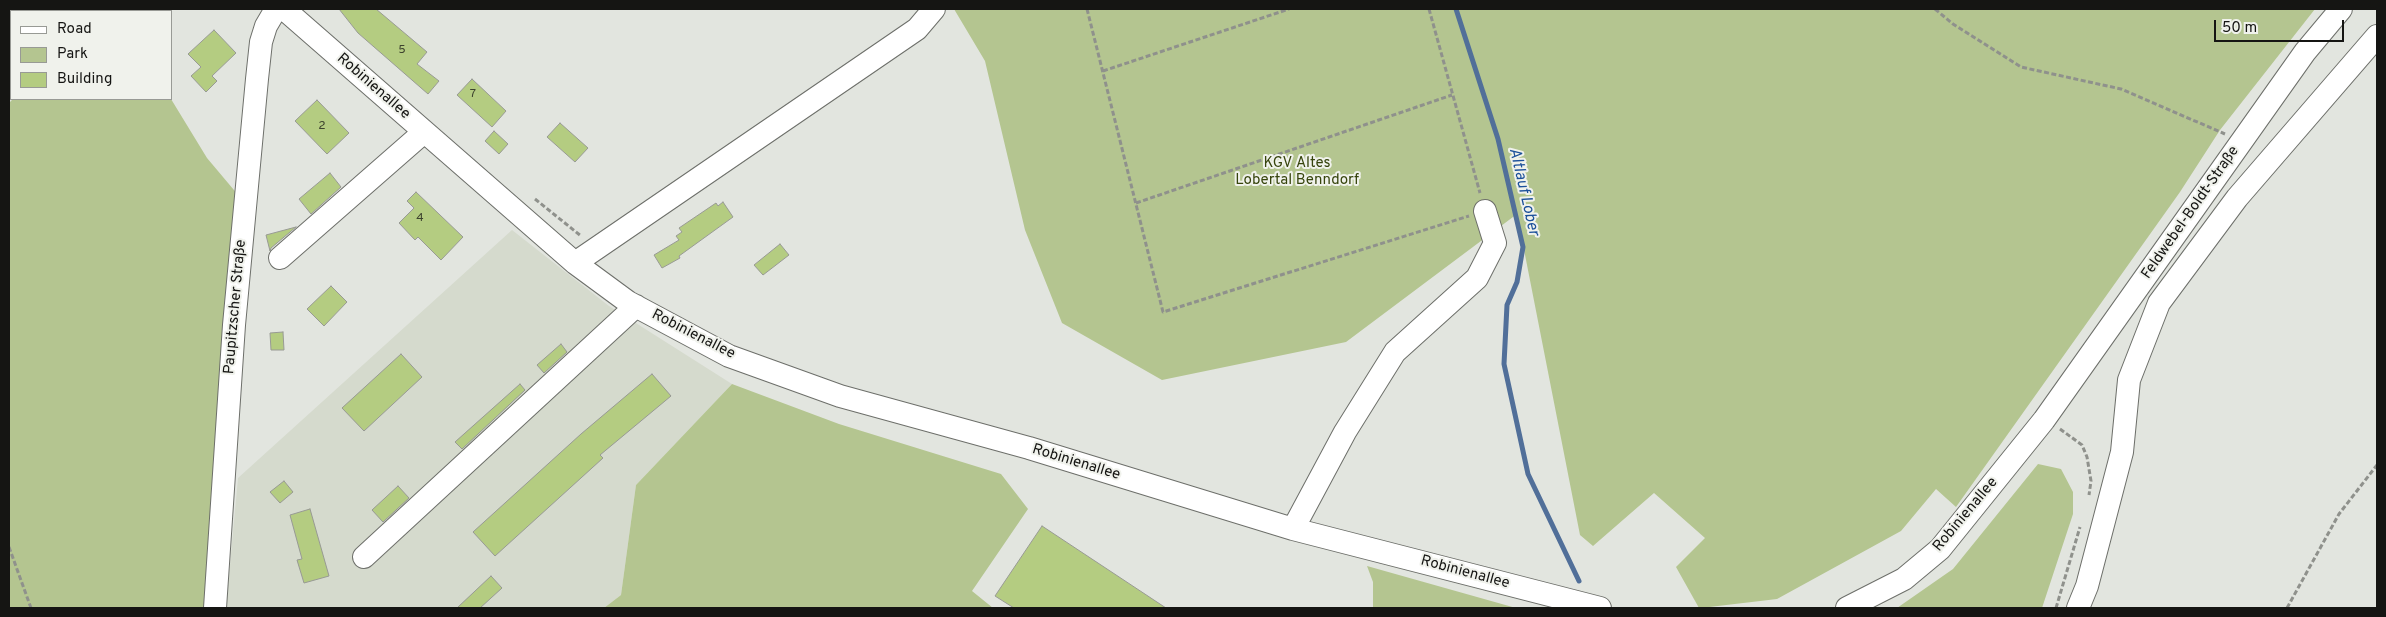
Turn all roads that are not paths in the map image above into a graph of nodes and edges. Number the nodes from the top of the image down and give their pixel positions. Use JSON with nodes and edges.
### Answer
{"nodes":[{"id":1,"x":276,"y":9,"type":"edge"},
{"id":2,"x":284,"y":9,"type":"edge"},
{"id":3,"x":934,"y":9,"type":"edge"},
{"id":4,"x":2341,"y":9,"type":"edge"},
{"id":5,"x":2377,"y":36,"type":"edge"},
{"id":6,"x":424,"y":132,"type":"junction"},
{"id":7,"x":1485,"y":211,"type":"road end"},
{"id":8,"x":280,"y":258,"type":"dead end"},
{"id":9,"x":575,"y":263,"type":"junction"},
{"id":10,"x":636,"y":306,"type":"junction"},
{"id":11,"x":2044,"y":420,"type":"joint"},
{"id":12,"x":1293,"y":529,"type":"junction"},
{"id":13,"x":364,"y":557,"type":"dead end"},
{"id":14,"x":215,"y":608,"type":"edge"},
{"id":15,"x":1600,"y":608,"type":"edge"},
{"id":16,"x":1847,"y":608,"type":"edge"},
{"id":17,"x":2078,"y":608,"type":"edge"}],
"edges":[{"from":1,"to":14,"type":"street","name":"Paupitzscher Straße"},
{"from":2,"to":6,"type":"street","name":"Robinienallee"},
{"from":3,"to":9,"type":"street"},
{"from":4,"to":11,"type":"street","name":"Feldwebel-Boldt-Straße"},
{"from":5,"to":17,"type":"street"},
{"from":6,"to":8,"type":"street"},
{"from":6,"to":9,"type":"street","name":"Robinienallee"},
{"from":7,"to":12,"type":"street"},
{"from":9,"to":10,"type":"street","name":"Robinienallee"},
{"from":10,"to":12,"type":"street","name":"Robinienallee"},
{"from":10,"to":13,"type":"street"},
{"from":11,"to":16,"type":"street","name":"Robinienallee"},
{"from":12,"to":15,"type":"street","name":"Robinienallee"}]}
